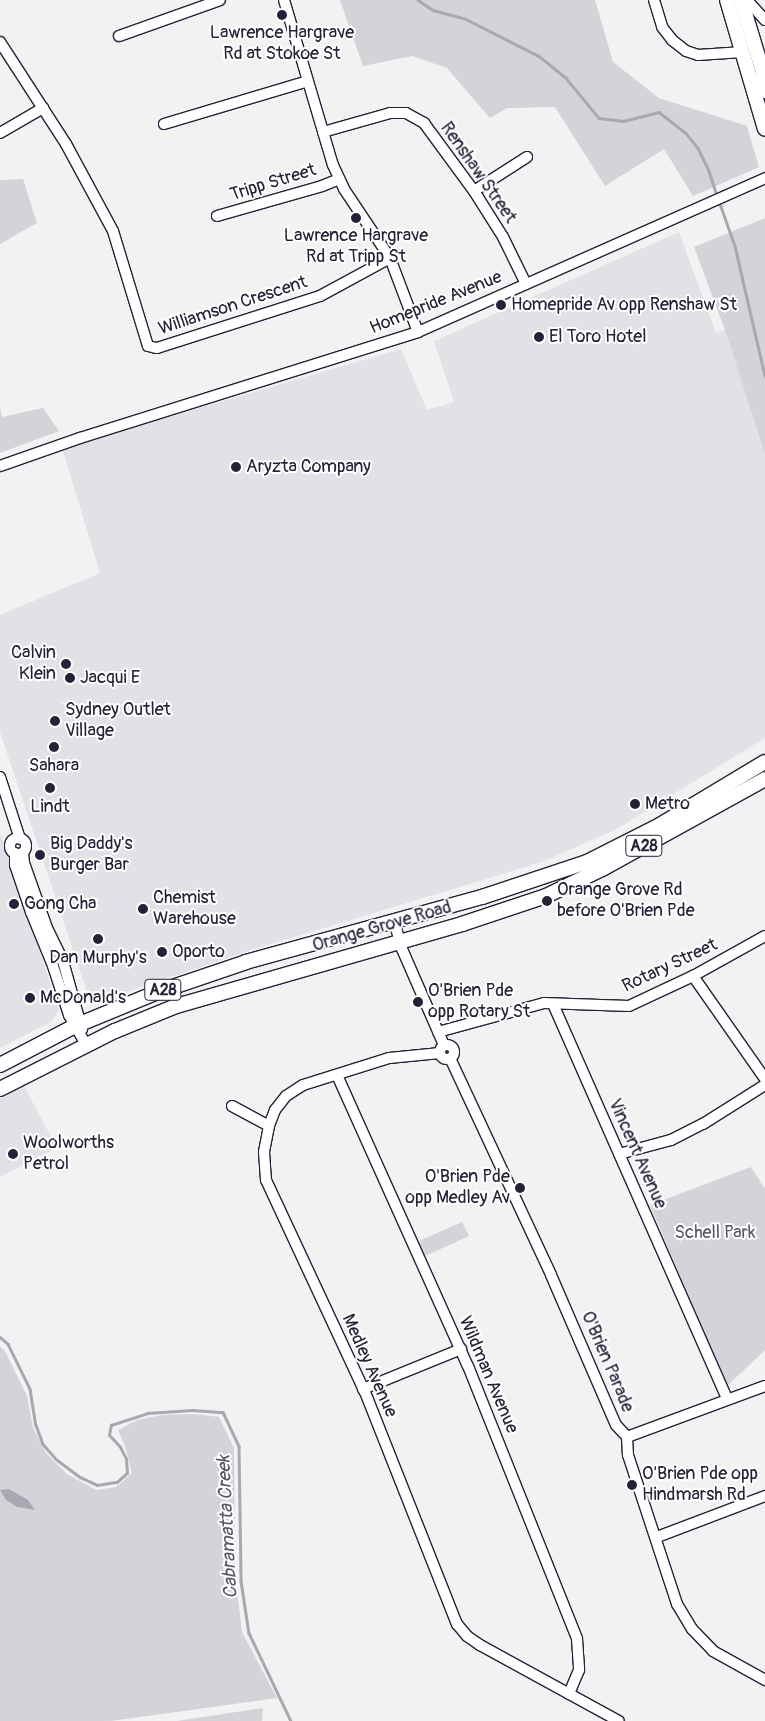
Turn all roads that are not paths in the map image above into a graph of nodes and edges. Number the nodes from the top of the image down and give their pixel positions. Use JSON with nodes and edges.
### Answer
{"nodes":[{"id":1,"x":220,"y":0,"type":"edge"},
{"id":2,"x":284,"y":0,"type":"edge"},
{"id":3,"x":654,"y":0,"type":"edge"},
{"id":4,"x":727,"y":0,"type":"edge"},
{"id":5,"x":742,"y":0,"type":"edge"},
{"id":6,"x":747,"y":0,"type":"edge"},
{"id":7,"x":765,"y":20,"type":"edge"},
{"id":8,"x":119,"y":36,"type":"dead end"},
{"id":9,"x":0,"y":42,"type":"edge"},
{"id":10,"x":743,"y":52,"type":"junction"},
{"id":11,"x":749,"y":74,"type":"junction"},
{"id":12,"x":765,"y":79,"type":"edge"},
{"id":13,"x":308,"y":81,"type":"junction"},
{"id":14,"x":765,"y":93,"type":"edge"},
{"id":15,"x":43,"y":108,"type":"junction"},
{"id":16,"x":164,"y":124,"type":"dead end"},
{"id":17,"x":765,"y":128,"type":"edge"},
{"id":18,"x":0,"y":132,"type":"edge"},
{"id":19,"x":323,"y":132,"type":"junction"},
{"id":20,"x":527,"y":157,"type":"dead end"},
{"id":21,"x":765,"y":178,"type":"edge"},
{"id":22,"x":339,"y":179,"type":"junction"},
{"id":23,"x":474,"y":191,"type":"junction"},
{"id":24,"x":217,"y":216,"type":"dead end"},
{"id":25,"x":390,"y":258,"type":"junction"},
{"id":26,"x":526,"y":284,"type":"junction"},
{"id":27,"x":418,"y":332,"type":"junction"},
{"id":28,"x":0,"y":466,"type":"edge"},
{"id":29,"x":765,"y":762,"type":"edge"},
{"id":30,"x":0,"y":777,"type":"edge"},
{"id":31,"x":765,"y":779,"type":"edge"},
{"id":32,"x":0,"y":797,"type":"edge"},
{"id":33,"x":16,"y":840,"type":"junction"},
{"id":34,"x":394,"y":921,"type":"junction"},
{"id":35,"x":765,"y":936,"type":"edge"},
{"id":36,"x":399,"y":942,"type":"junction"},
{"id":37,"x":693,"y":976,"type":"junction"},
{"id":38,"x":553,"y":1004,"type":"junction"},
{"id":39,"x":78,"y":1024,"type":"junction"},
{"id":40,"x":438,"y":1032,"type":"junction"},
{"id":41,"x":86,"y":1045,"type":"junction"},
{"id":42,"x":442,"y":1049,"type":"junction"},
{"id":43,"x":0,"y":1065,"type":"edge"},
{"id":44,"x":338,"y":1075,"type":"junction"},
{"id":45,"x":765,"y":1079,"type":"edge"},
{"id":46,"x":765,"y":1085,"type":"edge"},
{"id":47,"x":0,"y":1089,"type":"edge"},
{"id":48,"x":232,"y":1106,"type":"dead end"},
{"id":49,"x":270,"y":1126,"type":"junction"},
{"id":50,"x":619,"y":1154,"type":"junction"},
{"id":51,"x":461,"y":1349,"type":"junction"},
{"id":52,"x":765,"y":1386,"type":"edge"},
{"id":53,"x":363,"y":1389,"type":"junction"},
{"id":54,"x":727,"y":1399,"type":"junction"},
{"id":55,"x":627,"y":1437,"type":"junction"},
{"id":56,"x":765,"y":1496,"type":"edge"},
{"id":57,"x":656,"y":1537,"type":"junction"},
{"id":58,"x":765,"y":1680,"type":"edge"},
{"id":59,"x":569,"y":1694,"type":"junction"},
{"id":60,"x":619,"y":1721,"type":"edge"}],
"edges":[{"from":1,"to":8,"type":"street"},
{"from":2,"to":13,"type":"street"},
{"from":3,"to":10,"type":"street"},
{"from":4,"to":10,"type":"highway"},
{"from":5,"to":12,"type":"highway"},
{"from":6,"to":7,"type":"street"},
{"from":9,"to":15,"type":"street","name":"Williamson Crescent"},
{"from":10,"to":11,"type":"highway"},
{"from":11,"to":14,"type":"street"},
{"from":11,"to":17,"type":"highway"},
{"from":13,"to":16,"type":"street"},
{"from":13,"to":19,"type":"street"},
{"from":15,"to":18,"type":"street"},
{"from":15,"to":25,"type":"street","name":"Williamson Crescent"},
{"from":19,"to":22,"type":"street"},
{"from":19,"to":23,"type":"street","name":"Renshaw Street"},
{"from":20,"to":23,"type":"street"},
{"from":21,"to":26,"type":"street","name":"Homepride Avenue"},
{"from":22,"to":24,"type":"street","name":"Tripp Street"},
{"from":22,"to":25,"type":"street"},
{"from":23,"to":26,"type":"street","name":"Renshaw Street"},
{"from":25,"to":27,"type":"street"},
{"from":26,"to":27,"type":"street","name":"Homepride Avenue"},
{"from":27,"to":28,"type":"street","name":"Homepride Avenue"},
{"from":29,"to":34,"type":"highway","name":"Orange Grove Road","number":"A28"},
{"from":30,"to":33,"type":"street"},
{"from":31,"to":36,"type":"highway","name":"Orange Grove Road","number":"A28"},
{"from":32,"to":33,"type":"street"},
{"from":33,"to":39,"type":"street"},
{"from":34,"to":36,"type":"street"},
{"from":34,"to":39,"type":"highway","name":"Orange Grove Road","number":"A28"},
{"from":35,"to":37,"type":"street","name":"Rotary Street"},
{"from":36,"to":40,"type":"street"},
{"from":36,"to":41,"type":"highway","name":"Orange Grove Road","number":"A28"},
{"from":37,"to":38,"type":"street","name":"Rotary Street"},
{"from":37,"to":45,"type":"street"},
{"from":38,"to":40,"type":"street","name":"Rotary Street"},
{"from":38,"to":50,"type":"street","name":"Vincent Avenue"},
{"from":39,"to":41,"type":"street"},
{"from":39,"to":43,"type":"highway","name":"Orange Grove Road","number":"A28"},
{"from":40,"to":42,"type":"street"},
{"from":41,"to":47,"type":"highway","name":"Orange Grove Road","number":"A28"},
{"from":42,"to":44,"type":"street","name":"Medley Avenue"},
{"from":42,"to":55,"type":"street","name":"O'Brien Parade"},
{"from":44,"to":49,"type":"street","name":"Medley Avenue"},
{"from":44,"to":51,"type":"street","name":"Wildman Avenue"},
{"from":46,"to":50,"type":"street"},
{"from":48,"to":49,"type":"street"},
{"from":49,"to":53,"type":"street","name":"Medley Avenue"},
{"from":50,"to":54,"type":"street","name":"Vincent Avenue"},
{"from":51,"to":53,"type":"street"},
{"from":51,"to":59,"type":"street","name":"Wildman Avenue"},
{"from":52,"to":54,"type":"street"},
{"from":53,"to":59,"type":"street","name":"Medley Avenue"},
{"from":54,"to":55,"type":"street"},
{"from":55,"to":57,"type":"street","name":"O'Brien Parade"},
{"from":56,"to":57,"type":"street"},
{"from":57,"to":58,"type":"street","name":"O'Brien Parade"},
{"from":59,"to":60,"type":"street","name":"Medley Avenue"}]}
